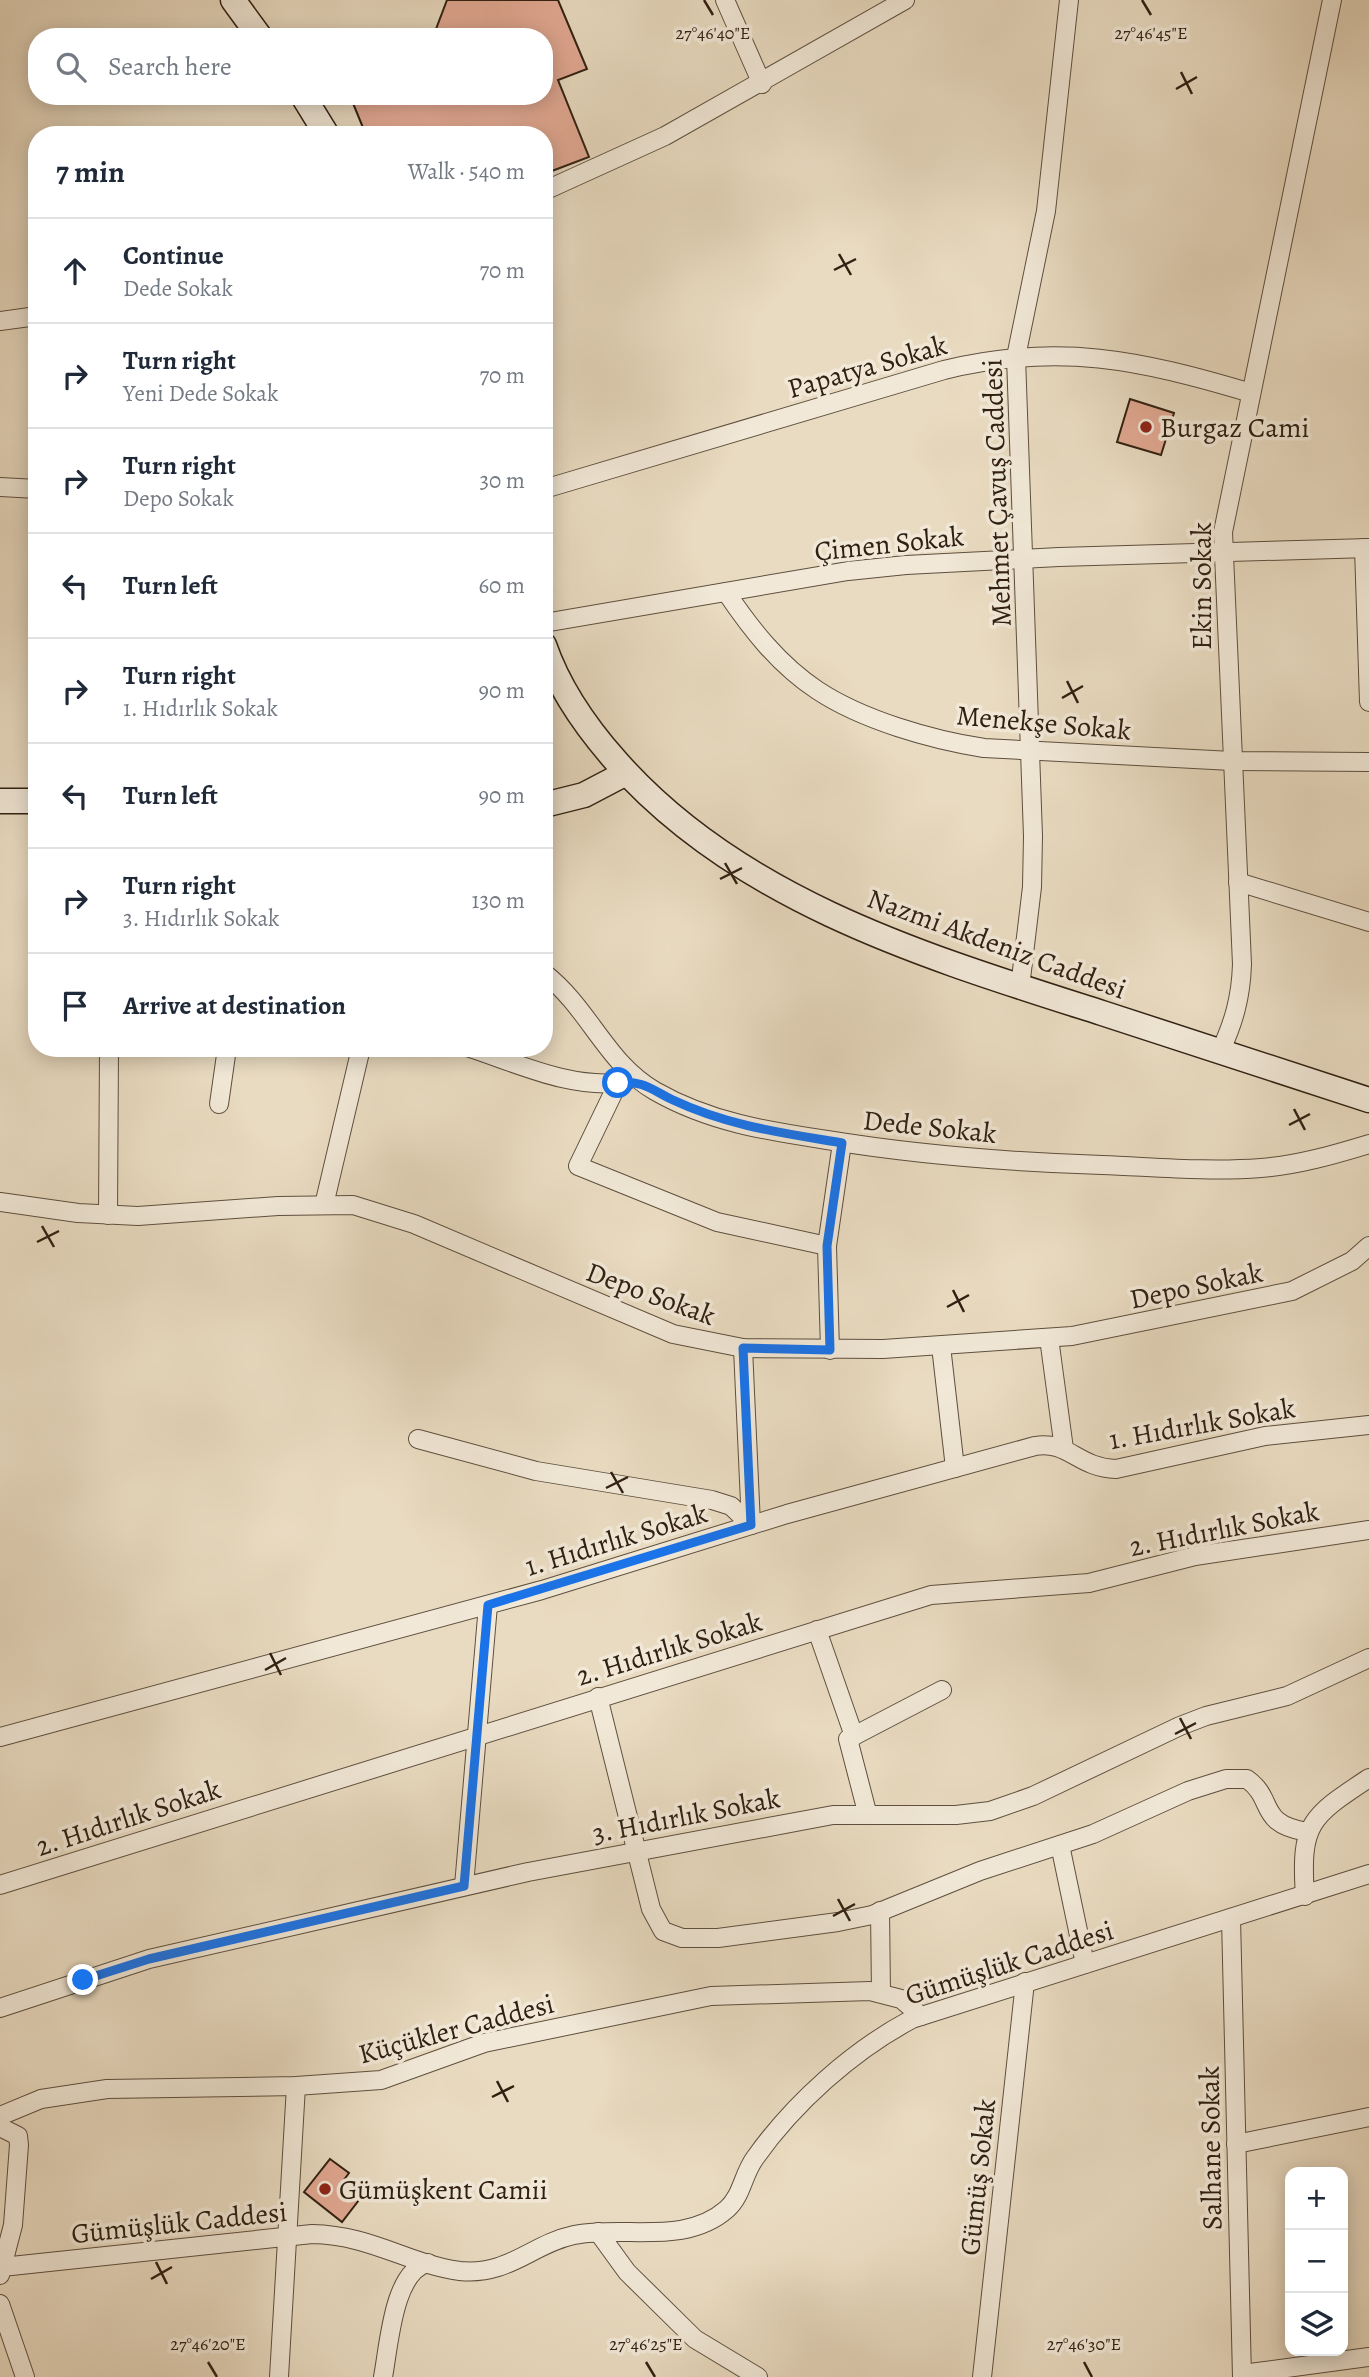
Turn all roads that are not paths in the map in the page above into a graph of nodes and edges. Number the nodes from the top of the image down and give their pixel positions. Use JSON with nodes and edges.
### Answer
{"nodes":[{"id":1,"x":233,"y":0,"type":"edge"},
{"id":2,"x":725,"y":0,"type":"edge"},
{"id":3,"x":905,"y":0,"type":"edge"},
{"id":4,"x":1069,"y":0,"type":"edge"},
{"id":5,"x":1332,"y":0,"type":"edge"},
{"id":6,"x":253,"y":28,"type":"edge"},
{"id":7,"x":762,"y":84,"type":"junction"},
{"id":8,"x":309,"y":105,"type":"edge"},
{"id":9,"x":321,"y":126,"type":"edge"},
{"id":10,"x":553,"y":187,"type":"edge"},
{"id":11,"x":28,"y":317,"type":"edge"},
{"id":12,"x":0,"y":321,"type":"edge"},
{"id":13,"x":1016,"y":357,"type":"junction"},
{"id":14,"x":1251,"y":393,"type":"junction"},
{"id":15,"x":553,"y":486,"type":"edge"},
{"id":16,"x":0,"y":487,"type":"edge"},
{"id":17,"x":28,"y":489,"type":"edge"},
{"id":18,"x":1367,"y":548,"type":"edge"},
{"id":19,"x":1222,"y":551,"type":"junction"},
{"id":20,"x":1024,"y":558,"type":"junction"},
{"id":21,"x":726,"y":592,"type":"junction"},
{"id":22,"x":553,"y":621,"type":"edge"},
{"id":23,"x":553,"y":668,"type":"edge"},
{"id":24,"x":1369,"y":702,"type":"edge"},
{"id":25,"x":1030,"y":751,"type":"junction"},
{"id":26,"x":1232,"y":761,"type":"junction"},
{"id":27,"x":1369,"y":762,"type":"edge"},
{"id":28,"x":626,"y":773,"type":"junction"},
{"id":29,"x":0,"y":801,"type":"edge"},
{"id":30,"x":28,"y":801,"type":"edge"},
{"id":31,"x":553,"y":803,"type":"edge"},
{"id":32,"x":1238,"y":882,"type":"junction"},
{"id":33,"x":1369,"y":922,"type":"edge"},
{"id":34,"x":553,"y":981,"type":"edge"},
{"id":35,"x":1020,"y":987,"type":"junction"},
{"id":36,"x":1220,"y":1052,"type":"junction"},
{"id":37,"x":109,"y":1057,"type":"edge"},
{"id":38,"x":226,"y":1057,"type":"edge"},
{"id":39,"x":359,"y":1057,"type":"edge"},
{"id":40,"x":498,"y":1057,"type":"edge"},
{"id":41,"x":637,"y":1081,"type":"junction"},
{"id":42,"x":618,"y":1083,"type":"junction"},
{"id":43,"x":1369,"y":1100,"type":"edge"},
{"id":44,"x":219,"y":1104,"type":"dead end"},
{"id":45,"x":842,"y":1143,"type":"junction"},
{"id":46,"x":1369,"y":1144,"type":"edge"},
{"id":47,"x":0,"y":1202,"type":"edge"},
{"id":48,"x":324,"y":1205,"type":"junction"},
{"id":49,"x":108,"y":1215,"type":"junction"},
{"id":50,"x":827,"y":1246,"type":"junction"},
{"id":51,"x":1369,"y":1246,"type":"edge"},
{"id":52,"x":1049,"y":1338,"type":"junction"},
{"id":53,"x":941,"y":1346,"type":"junction"},
{"id":54,"x":743,"y":1348,"type":"junction"},
{"id":55,"x":830,"y":1350,"type":"junction"},
{"id":56,"x":1369,"y":1425,"type":"edge"},
{"id":57,"x":418,"y":1439,"type":"dead end"},
{"id":58,"x":1064,"y":1449,"type":"junction"},
{"id":59,"x":955,"y":1468,"type":"junction"},
{"id":60,"x":751,"y":1525,"type":"junction"},
{"id":61,"x":1369,"y":1530,"type":"edge"},
{"id":62,"x":488,"y":1605,"type":"junction"},
{"id":63,"x":817,"y":1630,"type":"junction"},
{"id":64,"x":1369,"y":1658,"type":"edge"},
{"id":65,"x":942,"y":1690,"type":"dead end"},
{"id":66,"x":598,"y":1697,"type":"junction"},
{"id":67,"x":478,"y":1734,"type":"junction"},
{"id":68,"x":854,"y":1736,"type":"junction"},
{"id":69,"x":0,"y":1737,"type":"edge"},
{"id":70,"x":1369,"y":1778,"type":"edge"},
{"id":71,"x":867,"y":1812,"type":"junction"},
{"id":72,"x":1307,"y":1832,"type":"junction"},
{"id":73,"x":1060,"y":1845,"type":"junction"},
{"id":74,"x":637,"y":1852,"type":"junction"},
{"id":75,"x":1369,"y":1874,"type":"edge"},
{"id":76,"x":0,"y":1885,"type":"edge"},
{"id":77,"x":464,"y":1886,"type":"junction"},
{"id":78,"x":1305,"y":1896,"type":"junction"},
{"id":79,"x":880,"y":1911,"type":"junction"},
{"id":80,"x":1231,"y":1918,"type":"junction"},
{"id":81,"x":1084,"y":1964,"type":"junction"},
{"id":82,"x":1025,"y":1982,"type":"junction"},
{"id":83,"x":881,"y":1993,"type":"junction"},
{"id":84,"x":0,"y":2008,"type":"edge"},
{"id":85,"x":921,"y":2016,"type":"junction"},
{"id":86,"x":296,"y":2086,"type":"junction"},
{"id":87,"x":0,"y":2116,"type":"edge"},
{"id":88,"x":1369,"y":2117,"type":"edge"},
{"id":89,"x":0,"y":2127,"type":"edge"},
{"id":90,"x":1236,"y":2144,"type":"junction"},
{"id":91,"x":598,"y":2232,"type":"junction"},
{"id":92,"x":287,"y":2236,"type":"junction"},
{"id":93,"x":428,"y":2263,"type":"junction"},
{"id":94,"x":1,"y":2271,"type":"edge"},
{"id":95,"x":0,"y":2304,"type":"edge"},
{"id":96,"x":1369,"y":2357,"type":"edge"},
{"id":97,"x":1242,"y":2376,"type":"edge"},
{"id":98,"x":25,"y":2377,"type":"edge"},
{"id":99,"x":279,"y":2377,"type":"edge"},
{"id":100,"x":383,"y":2377,"type":"edge"},
{"id":101,"x":758,"y":2377,"type":"edge"},
{"id":102,"x":982,"y":2377,"type":"edge"}],
"edges":[{"from":1,"to":6,"type":"street"},
{"from":2,"to":7,"type":"street"},
{"from":3,"to":7,"type":"street"},
{"from":4,"to":13,"type":"street","name":"Mehmet Çavuş Caddesi"},
{"from":5,"to":14,"type":"street","name":"Ekin Sokak"},
{"from":7,"to":10,"type":"street"},
{"from":8,"to":9,"type":"street"},
{"from":11,"to":12,"type":"street"},
{"from":13,"to":14,"type":"street","name":"Papatya Sokak"},
{"from":13,"to":15,"type":"street","name":"Papatya Sokak"},
{"from":13,"to":20,"type":"street","name":"Mehmet Çavuş Caddesi"},
{"from":14,"to":19,"type":"street","name":"Ekin Sokak"},
{"from":16,"to":17,"type":"street"},
{"from":18,"to":19,"type":"street","name":"Çimen Sokak"},
{"from":18,"to":24,"type":"street"},
{"from":19,"to":20,"type":"street","name":"Çimen Sokak"},
{"from":19,"to":26,"type":"street","name":"Ekin Sokak"},
{"from":20,"to":21,"type":"street","name":"Çimen Sokak"},
{"from":20,"to":25,"type":"street","name":"Mehmet Çavuş Caddesi"},
{"from":21,"to":22,"type":"street","name":"Çimen Sokak"},
{"from":21,"to":25,"type":"street","name":"Menekşe Sokak"},
{"from":23,"to":28,"type":"street","name":"Nazmi Akdeniz Caddesi"},
{"from":25,"to":26,"type":"street","name":"Menekşe Sokak"},
{"from":25,"to":35,"type":"street","name":"Mehmet Çavuş Caddesi"},
{"from":26,"to":27,"type":"street","name":"Menekşe Sokak"},
{"from":26,"to":32,"type":"street","name":"Ekin Sokak"},
{"from":28,"to":31,"type":"street"},
{"from":28,"to":35,"type":"street","name":"Nazmi Akdeniz Caddesi"},
{"from":29,"to":30,"type":"street"},
{"from":32,"to":33,"type":"street"},
{"from":32,"to":36,"type":"street","name":"Ekin Sokak"},
{"from":34,"to":41,"type":"street","name":"Dede Sokak"},
{"from":35,"to":36,"type":"street","name":"Nazmi Akdeniz Caddesi"},
{"from":36,"to":43,"type":"street","name":"Nazmi Akdeniz Caddesi"},
{"from":37,"to":49,"type":"street"},
{"from":38,"to":44,"type":"street"},
{"from":39,"to":48,"type":"street"},
{"from":40,"to":42,"type":"street"},
{"from":41,"to":42,"type":"street"},
{"from":41,"to":45,"type":"street","name":"Dede Sokak"},
{"from":42,"to":50,"type":"street"},
{"from":45,"to":46,"type":"street","name":"Dede Sokak"},
{"from":45,"to":50,"type":"street"},
{"from":47,"to":49,"type":"street","name":"Depo Sokak"},
{"from":48,"to":49,"type":"street","name":"Depo Sokak"},
{"from":48,"to":54,"type":"street","name":"Depo Sokak"},
{"from":50,"to":55,"type":"street"},
{"from":51,"to":52,"type":"street","name":"Depo Sokak"},
{"from":52,"to":53,"type":"street","name":"Depo Sokak"},
{"from":52,"to":58,"type":"street"},
{"from":53,"to":55,"type":"street","name":"Depo Sokak"},
{"from":53,"to":59,"type":"street"},
{"from":54,"to":55,"type":"street","name":"Depo Sokak"},
{"from":54,"to":60,"type":"street"},
{"from":56,"to":58,"type":"street","name":"1. Hıdırlık Sokak"},
{"from":57,"to":60,"type":"street"},
{"from":58,"to":59,"type":"street","name":"1. Hıdırlık Sokak"},
{"from":59,"to":60,"type":"street","name":"1. Hıdırlık Sokak"},
{"from":60,"to":62,"type":"street","name":"1. Hıdırlık Sokak"},
{"from":61,"to":63,"type":"street","name":"2. Hıdırlık Sokak"},
{"from":62,"to":67,"type":"street"},
{"from":62,"to":69,"type":"street","name":"1. Hıdırlık Sokak"},
{"from":63,"to":66,"type":"street","name":"2. Hıdırlık Sokak"},
{"from":63,"to":68,"type":"street"},
{"from":64,"to":71,"type":"street","name":"3. Hıdırlık Sokak"},
{"from":65,"to":68,"type":"street"},
{"from":66,"to":67,"type":"street","name":"2. Hıdırlık Sokak"},
{"from":66,"to":74,"type":"street"},
{"from":67,"to":76,"type":"street","name":"2. Hıdırlık Sokak"},
{"from":67,"to":77,"type":"street"},
{"from":68,"to":71,"type":"street"},
{"from":70,"to":72,"type":"street"},
{"from":71,"to":74,"type":"street","name":"3. Hıdırlık Sokak"},
{"from":72,"to":73,"type":"street"},
{"from":72,"to":78,"type":"street"},
{"from":73,"to":79,"type":"street"},
{"from":73,"to":81,"type":"street"},
{"from":74,"to":77,"type":"street","name":"3. Hıdırlık Sokak"},
{"from":74,"to":79,"type":"street"},
{"from":75,"to":78,"type":"street","name":"Gümüşlük Caddesi"},
{"from":77,"to":84,"type":"street","name":"3. Hıdırlık Sokak"},
{"from":78,"to":80,"type":"street","name":"Gümüşlük Caddesi"},
{"from":79,"to":83,"type":"street"},
{"from":80,"to":81,"type":"street","name":"Gümüşlük Caddesi"},
{"from":80,"to":90,"type":"street","name":"Salhane Sokak"},
{"from":81,"to":82,"type":"street","name":"Gümüşlük Caddesi"},
{"from":82,"to":85,"type":"street","name":"Gümüşlük Caddesi"},
{"from":82,"to":102,"type":"street","name":"Gümüş Sokak"},
{"from":83,"to":85,"type":"street","name":"Küçükler Caddesi"},
{"from":83,"to":86,"type":"street","name":"Küçükler Caddesi"},
{"from":85,"to":91,"type":"street","name":"Gümüşlük Caddesi"},
{"from":86,"to":87,"type":"street","name":"Küçükler Caddesi"},
{"from":86,"to":92,"type":"street"},
{"from":88,"to":90,"type":"street"},
{"from":89,"to":94,"type":"street"},
{"from":90,"to":97,"type":"street","name":"Salhane Sokak"},
{"from":91,"to":93,"type":"street","name":"Gümüşlük Caddesi"},
{"from":91,"to":101,"type":"street"},
{"from":92,"to":93,"type":"street","name":"Gümüşlük Caddesi"},
{"from":92,"to":94,"type":"street","name":"Gümüşlük Caddesi"},
{"from":92,"to":99,"type":"street"},
{"from":93,"to":100,"type":"street"},
{"from":95,"to":98,"type":"street"},
{"from":96,"to":97,"type":"street"}]}
